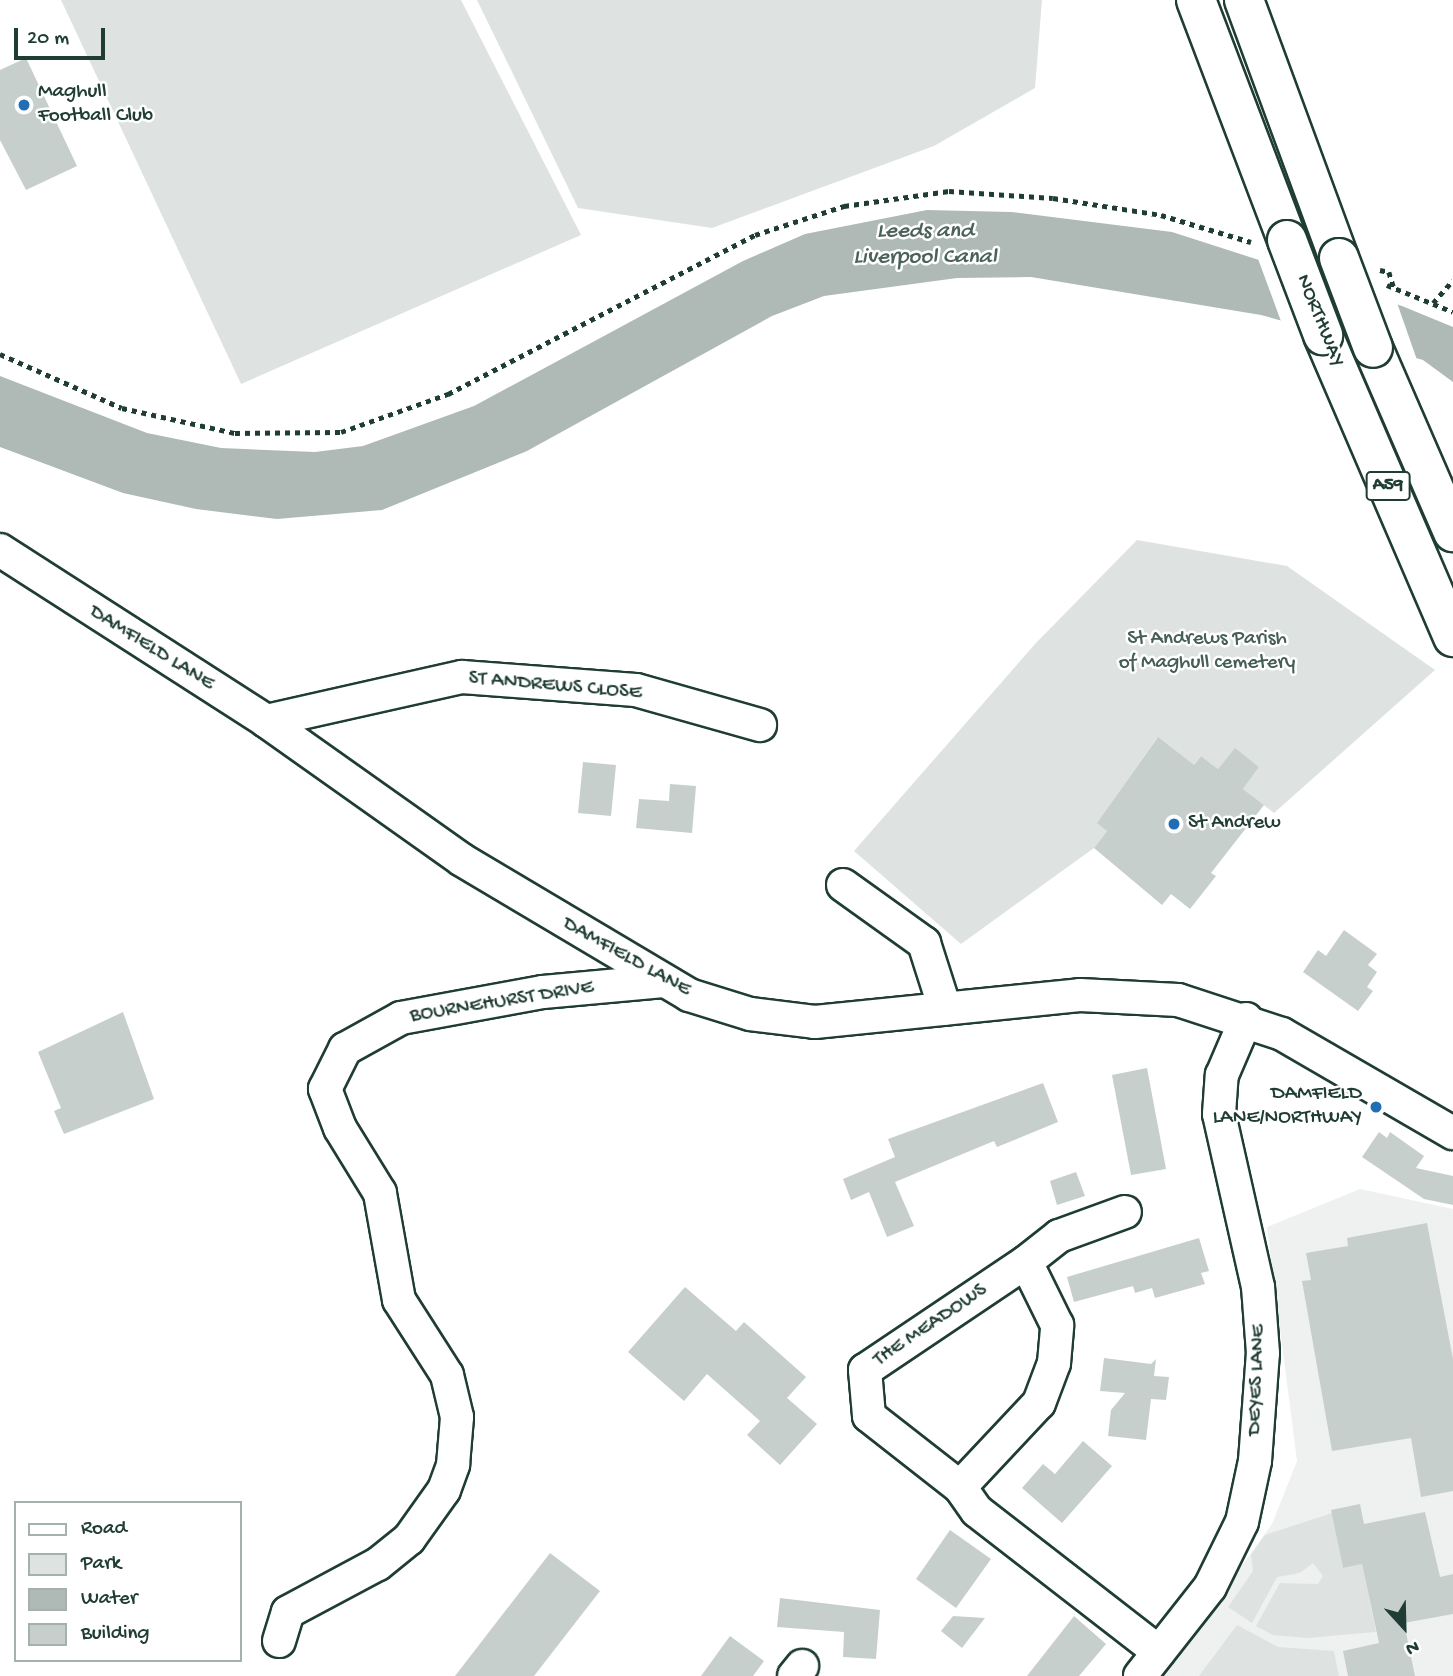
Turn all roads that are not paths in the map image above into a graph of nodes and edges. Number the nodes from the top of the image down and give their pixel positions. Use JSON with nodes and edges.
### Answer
{"nodes":[{"id":1,"x":1196,"y":0,"type":"edge"},
{"id":2,"x":1244,"y":0,"type":"edge"},
{"id":3,"x":1453,"y":532,"type":"edge"},
{"id":4,"x":0,"y":550,"type":"edge"},
{"id":5,"x":1453,"y":637,"type":"edge"},
{"id":6,"x":266,"y":721,"type":"junction"},
{"id":7,"x":760,"y":725,"type":"dead end"},
{"id":8,"x":843,"y":885,"type":"dead end"},
{"id":9,"x":664,"y":981,"type":"junction"},
{"id":10,"x":945,"y":1009,"type":"junction"},
{"id":11,"x":1245,"y":1019,"type":"junction"},
{"id":12,"x":1453,"y":1133,"type":"edge"},
{"id":13,"x":1125,"y":1212,"type":"dead end"},
{"id":14,"x":1026,"y":1262,"type":"junction"},
{"id":15,"x":960,"y":1488,"type":"junction"},
{"id":16,"x":279,"y":1642,"type":"dead end"},
{"id":17,"x":1149,"y":1664,"type":"edge"}],
"edges":[{"from":1,"to":5,"type":"highway","name":"NORTHWAY","number":"A59","bridge":true},
{"from":2,"to":3,"type":"highway","name":"NORTHWAY","number":"A59","bridge":true},
{"from":4,"to":6,"type":"street","name":"DAMFIELD LANE"},
{"from":6,"to":7,"type":"street","name":"ST ANDREWS CLOSE"},
{"from":6,"to":9,"type":"street","name":"DAMFIELD LANE"},
{"from":8,"to":10,"type":"street"},
{"from":9,"to":10,"type":"street","name":"DAMFIELD LANE"},
{"from":9,"to":16,"type":"street","name":"BOURNEHURST DRIVE"},
{"from":10,"to":11,"type":"street","name":"DAMFIELD LANE"},
{"from":11,"to":12,"type":"street","name":"DAMFIELD LANE"},
{"from":11,"to":17,"type":"street","name":"DEYES LANE"},
{"from":13,"to":14,"type":"street","name":"THE MEADOWS"},
{"from":14,"to":15,"type":"street"},
{"from":14,"to":15,"type":"street","name":"THE MEADOWS"},
{"from":15,"to":17,"type":"street","name":"THE MEADOWS"}]}
